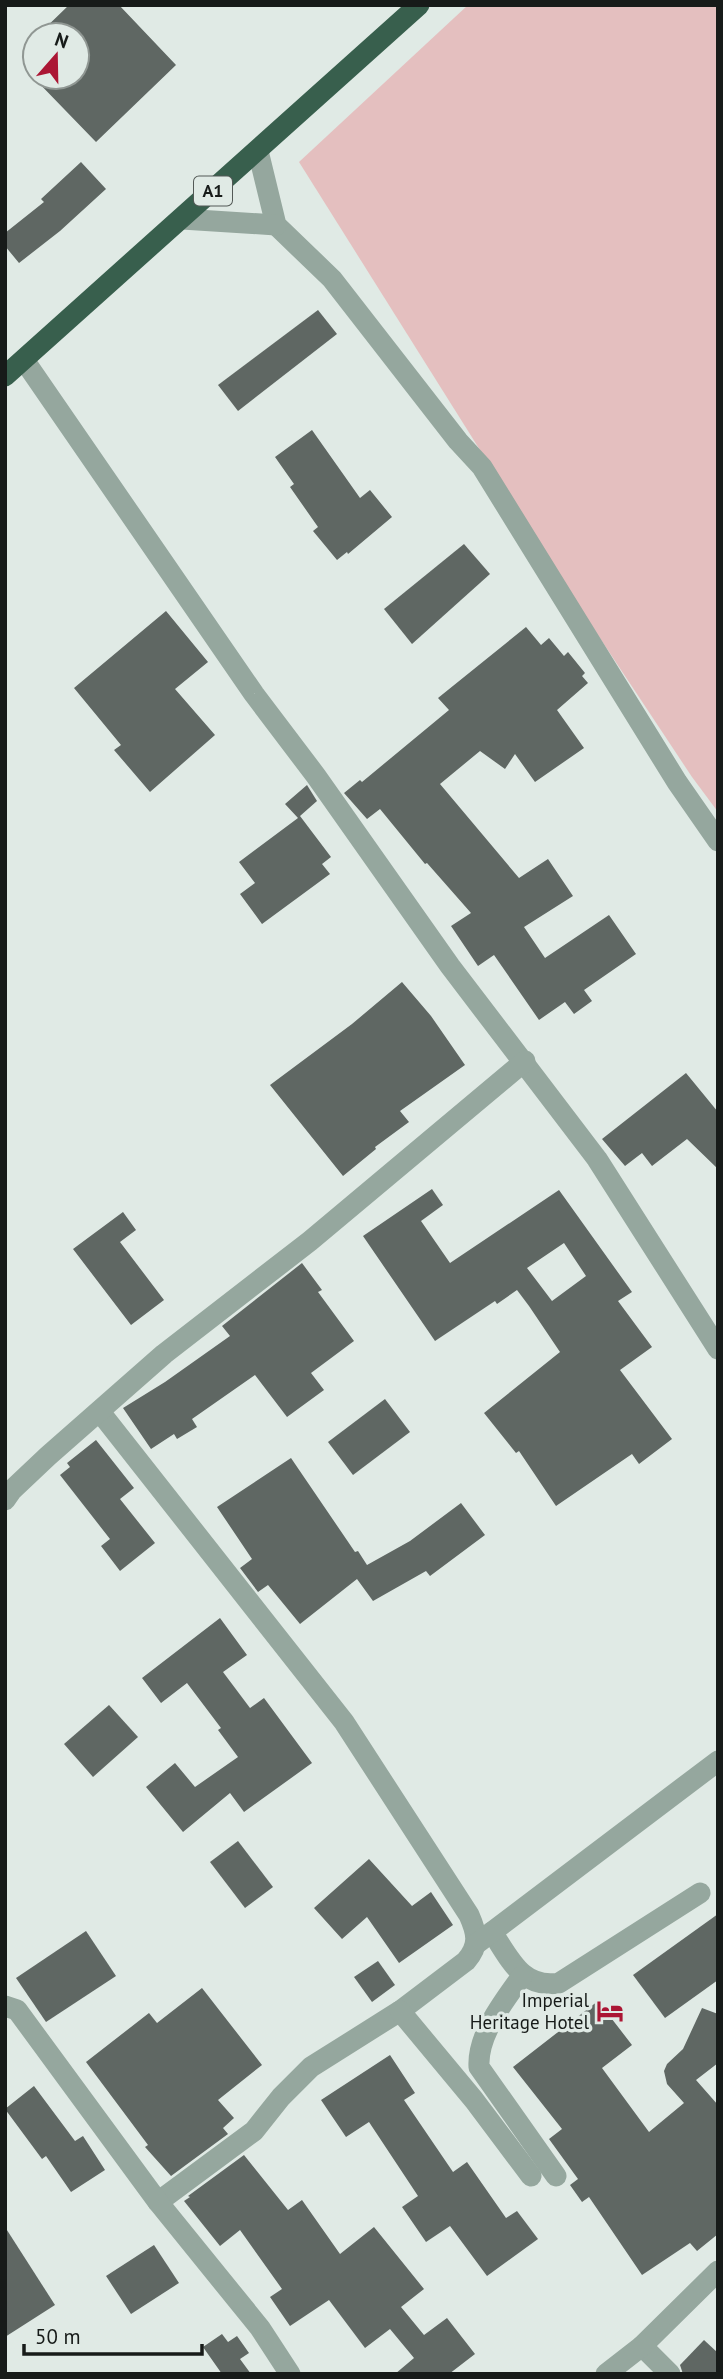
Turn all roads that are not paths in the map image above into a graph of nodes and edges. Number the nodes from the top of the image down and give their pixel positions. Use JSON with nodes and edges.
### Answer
{"nodes":[{"id":1,"x":419,"y":5,"type":"edge"},
{"id":2,"x":258,"y":150,"type":"junction"},
{"id":3,"x":182,"y":219,"type":"junction"},
{"id":4,"x":276,"y":225,"type":"junction"},
{"id":5,"x":24,"y":360,"type":"junction"},
{"id":6,"x":5,"y":376,"type":"edge"},
{"id":7,"x":718,"y":841,"type":"edge"},
{"id":8,"x":525,"y":1061,"type":"junction"},
{"id":9,"x":718,"y":1349,"type":"edge"},
{"id":10,"x":100,"y":1412,"type":"junction"},
{"id":11,"x":5,"y":1500,"type":"edge"},
{"id":12,"x":718,"y":1761,"type":"edge"},
{"id":13,"x":700,"y":1893,"type":"dead end"},
{"id":14,"x":484,"y":1938,"type":"junction"},
{"id":15,"x":522,"y":1976,"type":"junction"},
{"id":16,"x":5,"y":2006,"type":"edge"},
{"id":17,"x":400,"y":2011,"type":"junction"},
{"id":18,"x":531,"y":2176,"type":"dead end"},
{"id":19,"x":556,"y":2176,"type":"dead end"},
{"id":20,"x":158,"y":2202,"type":"junction"},
{"id":21,"x":718,"y":2271,"type":"edge"},
{"id":22,"x":642,"y":2346,"type":"junction"},
{"id":23,"x":290,"y":2374,"type":"edge"},
{"id":24,"x":606,"y":2374,"type":"edge"},
{"id":25,"x":670,"y":2374,"type":"edge"}],
"edges":[{"from":1,"to":2,"type":"highway","number":"A1"},
{"from":2,"to":3,"type":"highway","number":"A1"},
{"from":2,"to":4,"type":"street"},
{"from":3,"to":4,"type":"street"},
{"from":3,"to":5,"type":"highway","number":"A1"},
{"from":4,"to":7,"type":"street"},
{"from":5,"to":6,"type":"highway","number":"A1"},
{"from":5,"to":8,"type":"street"},
{"from":8,"to":9,"type":"street"},
{"from":8,"to":10,"type":"street"},
{"from":10,"to":11,"type":"street"},
{"from":10,"to":14,"type":"street"},
{"from":12,"to":14,"type":"street"},
{"from":13,"to":15,"type":"street"},
{"from":14,"to":15,"type":"street"},
{"from":14,"to":17,"type":"street"},
{"from":15,"to":19,"type":"street"},
{"from":16,"to":20,"type":"street"},
{"from":17,"to":18,"type":"street"},
{"from":17,"to":20,"type":"street"},
{"from":20,"to":23,"type":"street"},
{"from":21,"to":22,"type":"street"},
{"from":22,"to":24,"type":"street"},
{"from":22,"to":25,"type":"street"}]}
